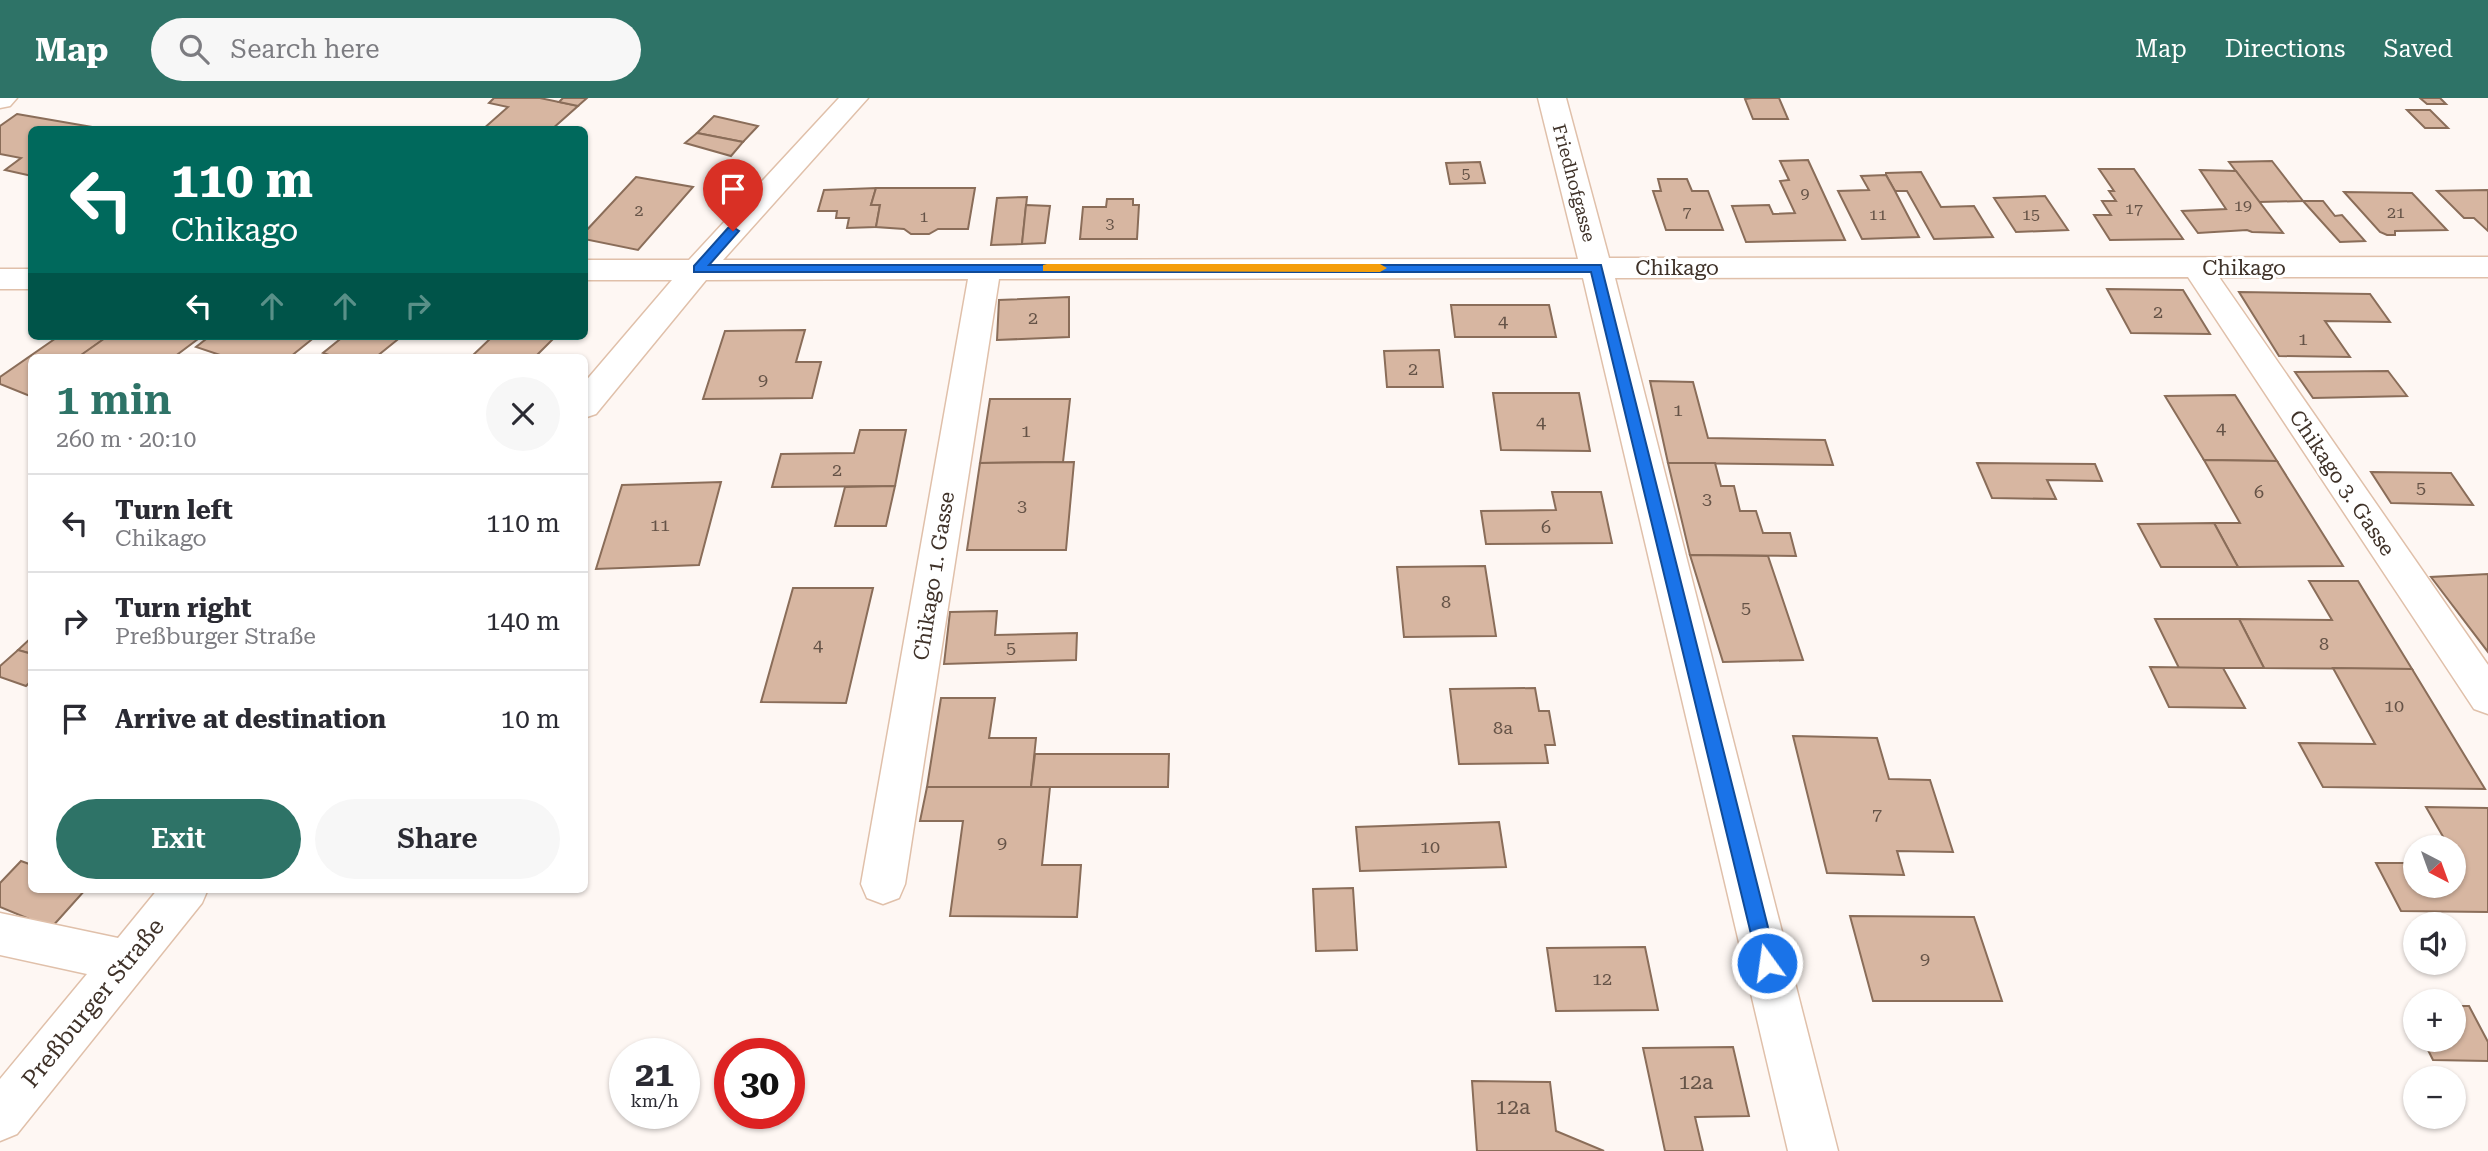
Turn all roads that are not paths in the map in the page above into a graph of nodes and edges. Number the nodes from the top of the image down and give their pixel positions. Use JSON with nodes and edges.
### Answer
{"nodes":[{"id":1,"x":854,"y":98,"type":"edge"},
{"id":2,"x":1552,"y":98,"type":"edge"},
{"id":3,"x":2488,"y":267,"type":"edge"},
{"id":4,"x":985,"y":268,"type":"junction"},
{"id":5,"x":1596,"y":268,"type":"junction"},
{"id":6,"x":2197,"y":268,"type":"junction"},
{"id":7,"x":698,"y":269,"type":"junction"},
{"id":8,"x":588,"y":271,"type":"edge"},
{"id":9,"x":0,"y":279,"type":"edge"},
{"id":10,"x":28,"y":279,"type":"edge"},
{"id":11,"x":588,"y":401,"type":"edge"},
{"id":12,"x":2488,"y":698,"type":"edge"},
{"id":13,"x":883,"y":884,"type":"dead end"},
{"id":14,"x":183,"y":893,"type":"edge"},
{"id":15,"x":0,"y":934,"type":"edge"},
{"id":16,"x":126,"y":961,"type":"junction"},
{"id":17,"x":0,"y":1117,"type":"edge"},
{"id":18,"x":1813,"y":1151,"type":"edge"}],
"edges":[{"from":1,"to":7,"type":"street"},
{"from":2,"to":5,"type":"street","name":"Friedhofgasse"},
{"from":3,"to":6,"type":"street","name":"Chikago"},
{"from":4,"to":5,"type":"street","name":"Chikago"},
{"from":4,"to":7,"type":"street","name":"Chikago"},
{"from":4,"to":13,"type":"street","name":"Chikago 1. Gasse"},
{"from":5,"to":6,"type":"street","name":"Chikago"},
{"from":5,"to":18,"type":"street","name":"Friedhofgasse"},
{"from":6,"to":12,"type":"street","name":"Chikago 3. Gasse"},
{"from":7,"to":8,"type":"street","name":"Chikago"},
{"from":7,"to":11,"type":"street"},
{"from":9,"to":10,"type":"street"},
{"from":14,"to":16,"type":"street","name":"Preßburger Straße"},
{"from":15,"to":16,"type":"street"},
{"from":16,"to":17,"type":"street","name":"Preßburger Straße"}]}
